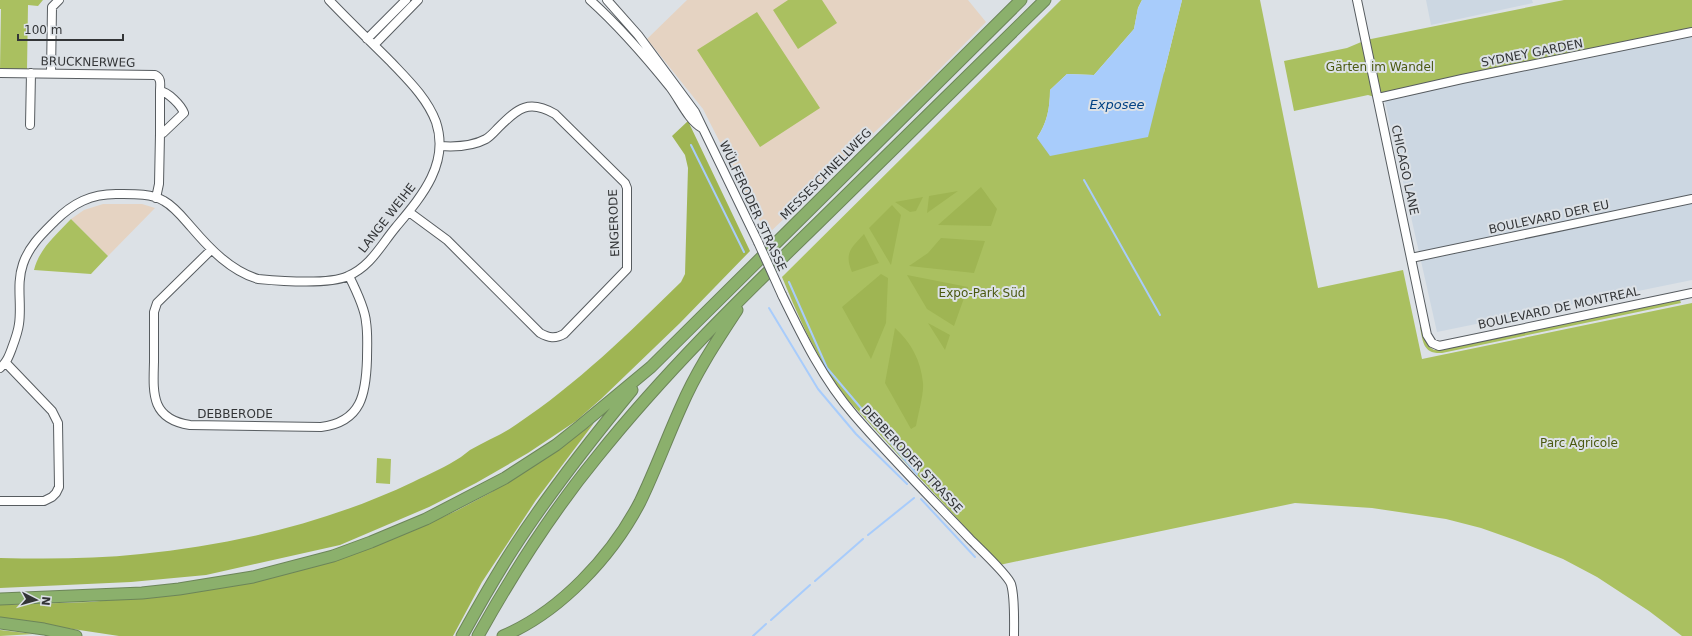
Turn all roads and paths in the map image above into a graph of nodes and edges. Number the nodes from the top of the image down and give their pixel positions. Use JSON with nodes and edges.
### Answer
{"nodes":[{"id":1,"x":59,"y":0,"type":"edge"},
{"id":2,"x":328,"y":0,"type":"edge"},
{"id":3,"x":406,"y":0,"type":"edge"},
{"id":4,"x":418,"y":0,"type":"edge"},
{"id":5,"x":590,"y":0,"type":"edge"},
{"id":6,"x":607,"y":0,"type":"edge"},
{"id":7,"x":1021,"y":0,"type":"edge"},
{"id":8,"x":1045,"y":0,"type":"edge"},
{"id":9,"x":1357,"y":0,"type":"edge"},
{"id":10,"x":1692,"y":32,"type":"edge"},
{"id":11,"x":367,"y":39,"type":"junction"},
{"id":12,"x":644,"y":43,"type":"junction"},
{"id":13,"x":374,"y":45,"type":"junction"},
{"id":14,"x":638,"y":49,"type":"junction"},
{"id":15,"x":0,"y":73,"type":"edge"},
{"id":16,"x":31,"y":73,"type":"junction"},
{"id":17,"x":51,"y":73,"type":"junction"},
{"id":18,"x":160,"y":91,"type":"junction"},
{"id":19,"x":1378,"y":98,"type":"junction"},
{"id":20,"x":30,"y":126,"type":"dead end"},
{"id":21,"x":702,"y":128,"type":"junction"},
{"id":22,"x":160,"y":134,"type":"junction"},
{"id":23,"x":440,"y":146,"type":"junction"},
{"id":24,"x":156,"y":198,"type":"junction"},
{"id":25,"x":1692,"y":199,"type":"edge"},
{"id":26,"x":409,"y":212,"type":"junction"},
{"id":27,"x":211,"y":250,"type":"junction"},
{"id":28,"x":1411,"y":258,"type":"junction"},
{"id":29,"x":349,"y":276,"type":"junction"},
{"id":30,"x":748,"y":292,"type":"junction"},
{"id":31,"x":1692,"y":293,"type":"edge"},
{"id":32,"x":782,"y":296,"type":"joint"},
{"id":33,"x":1432,"y":343,"type":"joint"},
{"id":34,"x":3,"y":365,"type":"edge"},
{"id":35,"x":651,"y":367,"type":"junction"},
{"id":36,"x":0,"y":501,"type":"edge"},
{"id":37,"x":0,"y":599,"type":"edge"},
{"id":38,"x":0,"y":623,"type":"edge"},
{"id":39,"x":76,"y":636,"type":"edge"},
{"id":40,"x":462,"y":636,"type":"edge"},
{"id":41,"x":478,"y":636,"type":"edge"},
{"id":42,"x":503,"y":636,"type":"edge"},
{"id":43,"x":1014,"y":636,"type":"edge"}],
"edges":[{"from":1,"to":17,"type":"street"},
{"from":2,"to":11,"type":"street","name":"LANGE WEIHE"},
{"from":3,"to":11,"type":"street"},
{"from":4,"to":13,"type":"street"},
{"from":5,"to":14,"type":"street","name":"WÜLFERODER STRASSE"},
{"from":6,"to":12,"type":"street","name":"WÜLFERODER STRASSE"},
{"from":7,"to":35,"type":"highway","name":"MESSESCHNELLWEG"},
{"from":8,"to":30,"type":"highway"},
{"from":9,"to":19,"type":"street","name":"CHICAGO LANE"},
{"from":10,"to":19,"type":"street","name":"SYDNEY GARDEN"},
{"from":11,"to":13,"type":"street","name":"LANGE WEIHE"},
{"from":12,"to":14,"type":"street"},
{"from":12,"to":21,"type":"street","name":"WÜLFERODER STRASSE"},
{"from":13,"to":23,"type":"street","name":"LANGE WEIHE"},
{"from":14,"to":21,"type":"street","name":"WÜLFERODER STRASSE"},
{"from":15,"to":16,"type":"street","name":"BRUCKNERWEG"},
{"from":16,"to":17,"type":"street","name":"BRUCKNERWEG"},
{"from":16,"to":20,"type":"street"},
{"from":17,"to":18,"type":"street","name":"BRUCKNERWEG"},
{"from":18,"to":22,"type":"street","name":"BRUCKNERWEG"},
{"from":18,"to":22,"type":"street"},
{"from":19,"to":28,"type":"street","name":"CHICAGO LANE"},
{"from":21,"to":32,"type":"street","name":"WÜLFERODER STRASSE","bridge":true},
{"from":22,"to":24,"type":"street","name":"BRUCKNERWEG"},
{"from":23,"to":26,"type":"street","name":"LANGE WEIHE"},
{"from":23,"to":26,"type":"street","name":"ENGERODE"},
{"from":24,"to":27,"type":"street","name":"LANGE WEIHE"},
{"from":24,"to":34,"type":"street","name":"LANGE WEIHE"},
{"from":25,"to":28,"type":"street","name":"BOULEVARD DER EU"},
{"from":26,"to":29,"type":"street","name":"LANGE WEIHE"},
{"from":27,"to":29,"type":"street","name":"LANGE WEIHE"},
{"from":27,"to":29,"type":"street","name":"DEBBERODE"},
{"from":28,"to":33,"type":"street","name":"CHICAGO LANE"},
{"from":30,"to":41,"type":"highway"},
{"from":30,"to":42,"type":"highway"},
{"from":31,"to":33,"type":"street","name":"BOULEVARD DE MONTREAL"},
{"from":32,"to":43,"type":"street","name":"DEBBERODER STRASSE"},
{"from":34,"to":36,"type":"street"},
{"from":35,"to":37,"type":"highway"},
{"from":35,"to":40,"type":"highway"},
{"from":38,"to":39,"type":"highway"}]}
